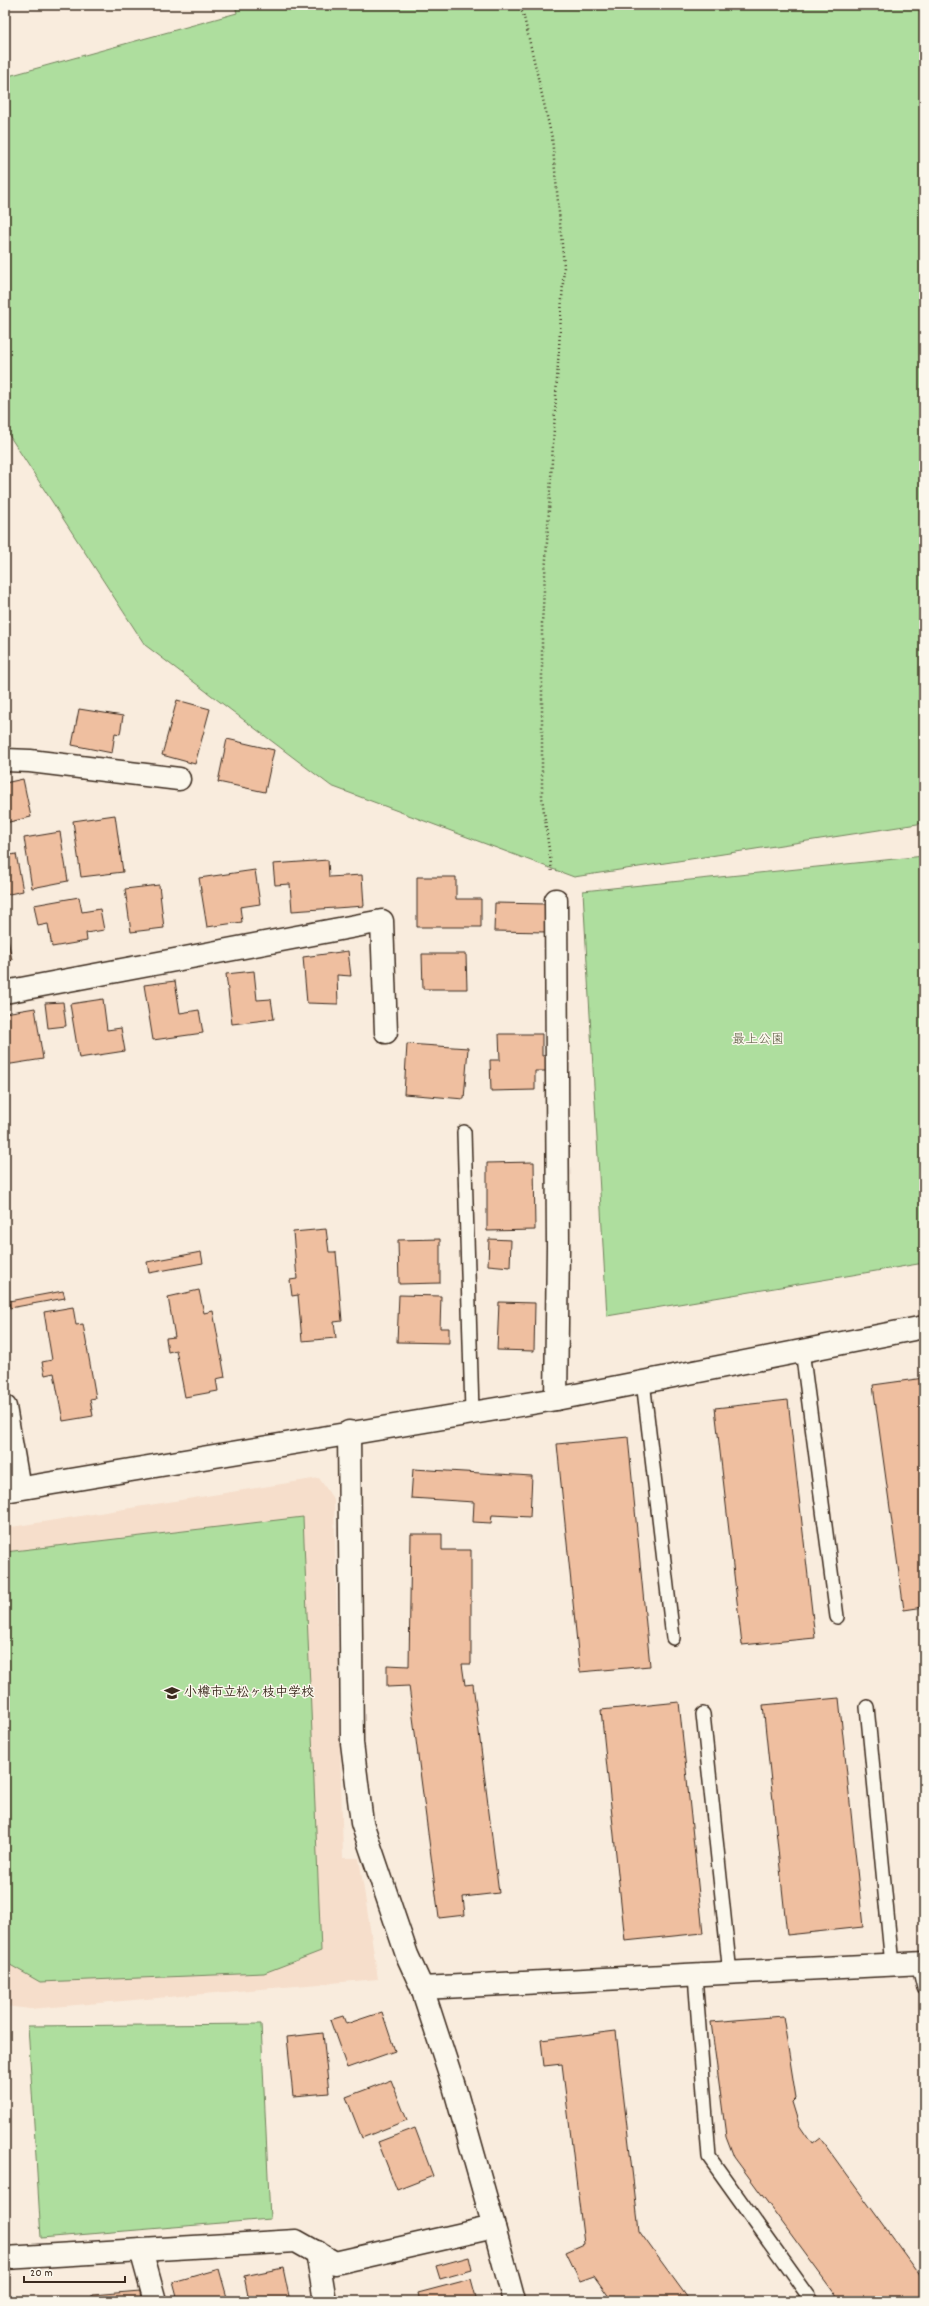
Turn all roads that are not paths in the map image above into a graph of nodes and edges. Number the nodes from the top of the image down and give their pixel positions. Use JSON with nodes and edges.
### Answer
{"nodes":[{"id":1,"x":5,"y":760,"type":"edge"},
{"id":2,"x":179,"y":779,"type":"dead end"},
{"id":3,"x":556,"y":900,"type":"road end"},
{"id":4,"x":5,"y":992,"type":"edge"},
{"id":5,"x":386,"y":1032,"type":"dead end"},
{"id":6,"x":464,"y":1132,"type":"dead end"},
{"id":7,"x":924,"y":1327,"type":"edge"},
{"id":8,"x":802,"y":1350,"type":"junction"},
{"id":9,"x":643,"y":1381,"type":"junction"},
{"id":10,"x":556,"y":1399,"type":"junction"},
{"id":11,"x":5,"y":1407,"type":"edge"},
{"id":12,"x":472,"y":1412,"type":"junction"},
{"id":13,"x":349,"y":1432,"type":"junction"},
{"id":14,"x":12,"y":1489,"type":"edge"},
{"id":15,"x":837,"y":1617,"type":"dead end"},
{"id":16,"x":673,"y":1638,"type":"dead end"},
{"id":17,"x":867,"y":1707,"type":"dead end"},
{"id":18,"x":703,"y":1714,"type":"dead end"},
{"id":19,"x":921,"y":1963,"type":"edge"},
{"id":20,"x":892,"y":1965,"type":"junction"},
{"id":21,"x":730,"y":1974,"type":"junction"},
{"id":22,"x":695,"y":1976,"type":"junction"},
{"id":23,"x":422,"y":1988,"type":"junction"},
{"id":24,"x":924,"y":1988,"type":"edge"},
{"id":25,"x":494,"y":2228,"type":"junction"},
{"id":26,"x":142,"y":2250,"type":"junction"},
{"id":27,"x":317,"y":2252,"type":"junction"},
{"id":28,"x":5,"y":2258,"type":"edge"},
{"id":29,"x":155,"y":2301,"type":"edge"},
{"id":30,"x":325,"y":2301,"type":"edge"},
{"id":31,"x":514,"y":2301,"type":"edge"},
{"id":32,"x":812,"y":2301,"type":"edge"}],
"edges":[{"from":1,"to":2,"type":"street"},
{"from":3,"to":10,"type":"street"},
{"from":4,"to":5,"type":"street"},
{"from":6,"to":12,"type":"lane"},
{"from":7,"to":8,"type":"street"},
{"from":8,"to":9,"type":"street"},
{"from":8,"to":15,"type":"lane"},
{"from":9,"to":10,"type":"street"},
{"from":9,"to":16,"type":"lane"},
{"from":10,"to":12,"type":"street"},
{"from":11,"to":14,"type":"street"},
{"from":12,"to":13,"type":"street"},
{"from":13,"to":14,"type":"street"},
{"from":13,"to":23,"type":"street"},
{"from":17,"to":20,"type":"lane"},
{"from":18,"to":21,"type":"lane"},
{"from":19,"to":20,"type":"street"},
{"from":19,"to":24,"type":"lane"},
{"from":20,"to":21,"type":"street"},
{"from":21,"to":22,"type":"street"},
{"from":22,"to":23,"type":"street"},
{"from":22,"to":32,"type":"lane"},
{"from":23,"to":25,"type":"street"},
{"from":25,"to":27,"type":"street"},
{"from":25,"to":31,"type":"street"},
{"from":26,"to":27,"type":"street"},
{"from":26,"to":28,"type":"street"},
{"from":26,"to":29,"type":"street"},
{"from":27,"to":30,"type":"street"}]}
